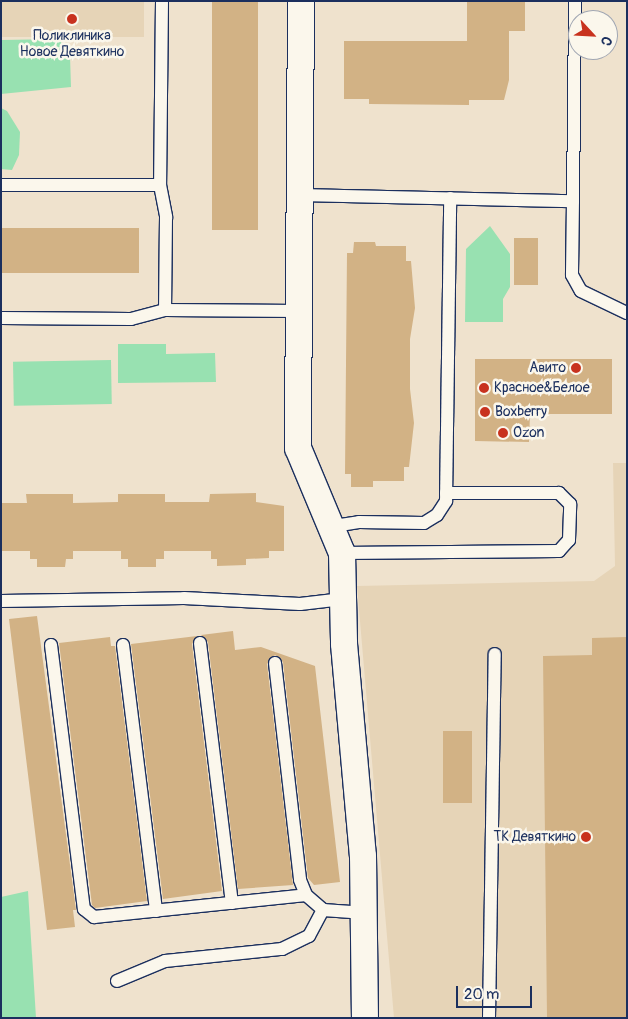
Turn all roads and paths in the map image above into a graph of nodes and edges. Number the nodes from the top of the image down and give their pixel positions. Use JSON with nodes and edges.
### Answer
{"nodes":[{"id":1,"x":162,"y":1,"type":"edge"},
{"id":2,"x":301,"y":1,"type":"edge"},
{"id":3,"x":575,"y":1,"type":"edge"},
{"id":4,"x":1,"y":185,"type":"edge"},
{"id":5,"x":160,"y":185,"type":"junction"},
{"id":6,"x":300,"y":195,"type":"junction"},
{"id":7,"x":450,"y":198,"type":"junction"},
{"id":8,"x":573,"y":201,"type":"junction"},
{"id":9,"x":164,"y":310,"type":"junction"},
{"id":10,"x":299,"y":312,"type":"junction"},
{"id":11,"x":627,"y":313,"type":"edge"},
{"id":12,"x":1,"y":318,"type":"edge"},
{"id":13,"x":446,"y":493,"type":"junction"},
{"id":14,"x":334,"y":526,"type":"junction"},
{"id":15,"x":342,"y":553,"type":"junction"},
{"id":16,"x":343,"y":599,"type":"junction"},
{"id":17,"x":1,"y":601,"type":"edge"},
{"id":18,"x":200,"y":643,"type":"dead end"},
{"id":19,"x":51,"y":645,"type":"dead end"},
{"id":20,"x":123,"y":645,"type":"dead end"},
{"id":21,"x":495,"y":654,"type":"dead end"},
{"id":22,"x":275,"y":663,"type":"dead end"},
{"id":23,"x":306,"y":895,"type":"junction"},
{"id":24,"x":232,"y":903,"type":"junction"},
{"id":25,"x":323,"y":910,"type":"junction"},
{"id":26,"x":156,"y":911,"type":"junction"},
{"id":27,"x":362,"y":914,"type":"junction"},
{"id":28,"x":117,"y":980,"type":"dead end"},
{"id":29,"x":365,"y":1018,"type":"edge"},
{"id":30,"x":488,"y":1018,"type":"edge"}],
"edges":[{"from":1,"to":5,"type":"lane"},
{"from":2,"to":6,"type":"street"},
{"from":3,"to":8,"type":"lane"},
{"from":4,"to":5,"type":"lane"},
{"from":5,"to":9,"type":"lane"},
{"from":6,"to":7,"type":"lane"},
{"from":6,"to":10,"type":"street"},
{"from":7,"to":8,"type":"lane"},
{"from":7,"to":13,"type":"lane"},
{"from":8,"to":11,"type":"lane"},
{"from":9,"to":10,"type":"lane"},
{"from":9,"to":12,"type":"lane"},
{"from":10,"to":14,"type":"street"},
{"from":13,"to":14,"type":"lane"},
{"from":13,"to":15,"type":"lane"},
{"from":14,"to":15,"type":"street"},
{"from":15,"to":16,"type":"street"},
{"from":16,"to":17,"type":"lane"},
{"from":16,"to":27,"type":"street"},
{"from":18,"to":24,"type":"lane"},
{"from":19,"to":26,"type":"lane"},
{"from":20,"to":26,"type":"lane"},
{"from":21,"to":30,"type":"lane"},
{"from":22,"to":23,"type":"lane"},
{"from":23,"to":24,"type":"lane"},
{"from":23,"to":25,"type":"lane"},
{"from":24,"to":26,"type":"lane"},
{"from":25,"to":27,"type":"lane"},
{"from":25,"to":28,"type":"lane"},
{"from":27,"to":29,"type":"street"}]}
